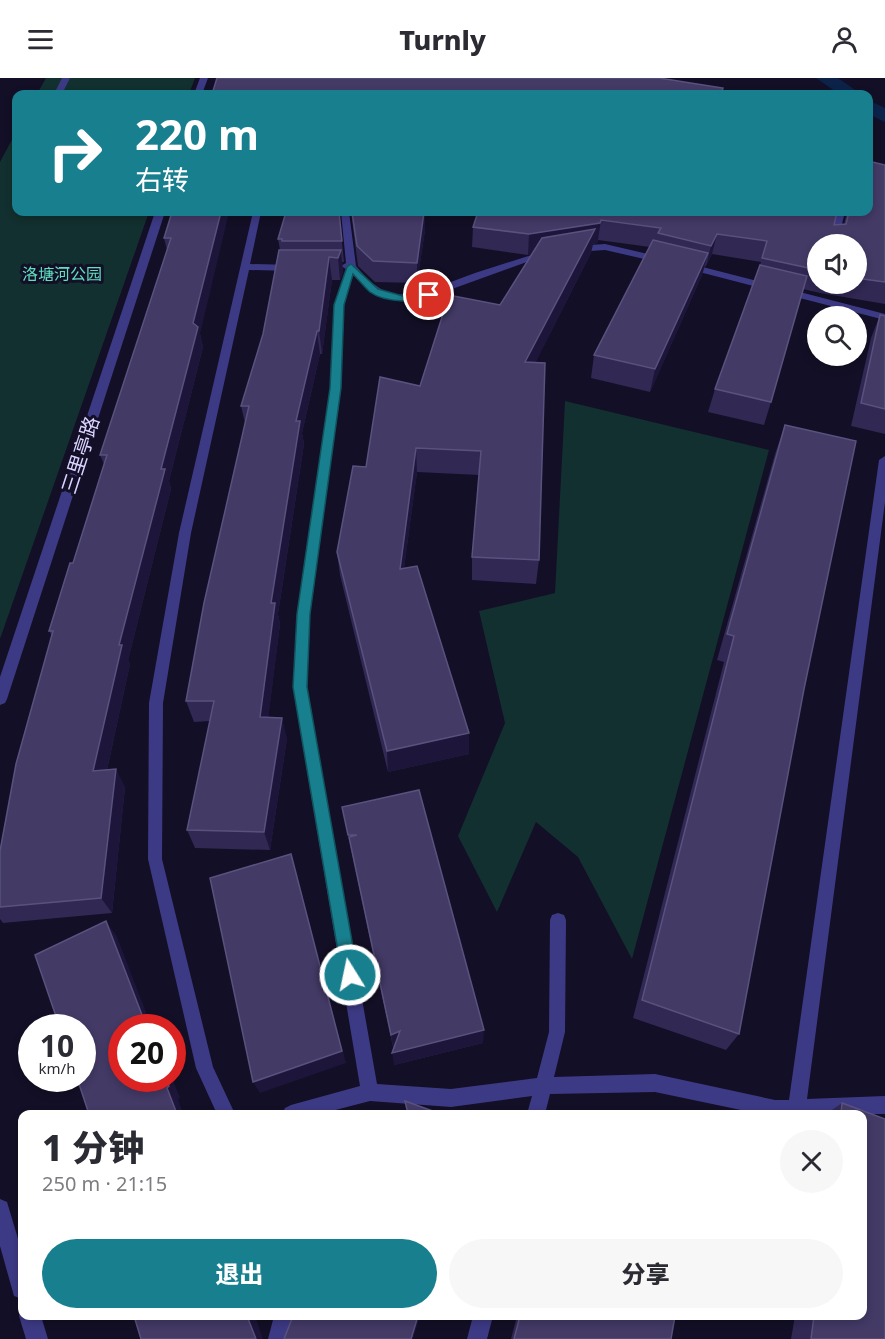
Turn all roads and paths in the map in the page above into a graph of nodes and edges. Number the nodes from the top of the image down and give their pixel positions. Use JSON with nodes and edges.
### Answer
{"nodes":[{"id":1,"x":159,"y":216,"type":"edge"},
{"id":2,"x":256,"y":216,"type":"edge"},
{"id":3,"x":345,"y":216,"type":"edge"},
{"id":4,"x":840,"y":216,"type":"edge"},
{"id":5,"x":836,"y":234,"type":"edge"},
{"id":6,"x":334,"y":266,"type":"edge"},
{"id":7,"x":245,"y":267,"type":"junction"},
{"id":8,"x":298,"y":267,"type":"edge"},
{"id":9,"x":351,"y":267,"type":"junction"},
{"id":10,"x":885,"y":317,"type":"edge"},
{"id":11,"x":885,"y":460,"type":"edge"},
{"id":12,"x":0,"y":699,"type":"edge"},
{"id":13,"x":558,"y":920,"type":"dead end"},
{"id":14,"x":543,"y":1086,"type":"junction"},
{"id":15,"x":370,"y":1092,"type":"junction"},
{"id":16,"x":885,"y":1105,"type":"edge"},
{"id":17,"x":797,"y":1108,"type":"junction"},
{"id":18,"x":224,"y":1110,"type":"edge"},
{"id":19,"x":305,"y":1110,"type":"edge"},
{"id":20,"x":537,"y":1110,"type":"edge"},
{"id":21,"x":0,"y":1209,"type":"edge"},
{"id":22,"x":18,"y":1274,"type":"edge"},
{"id":23,"x":31,"y":1320,"type":"edge"},
{"id":24,"x":283,"y":1320,"type":"edge"},
{"id":25,"x":482,"y":1320,"type":"edge"},
{"id":26,"x":37,"y":1339,"type":"edge"},
{"id":27,"x":278,"y":1339,"type":"edge"},
{"id":28,"x":477,"y":1339,"type":"edge"}],
"edges":[{"from":1,"to":12,"type":"street","name":"三里亭路"},
{"from":2,"to":7,"type":"lane"},
{"from":3,"to":9,"type":"lane"},
{"from":4,"to":5,"type":"lane"},
{"from":6,"to":9,"type":"lane"},
{"from":7,"to":8,"type":"lane"},
{"from":7,"to":18,"type":"lane"},
{"from":9,"to":10,"type":"lane"},
{"from":9,"to":15,"type":"lane"},
{"from":11,"to":17,"type":"lane"},
{"from":13,"to":14,"type":"lane"},
{"from":14,"to":15,"type":"lane"},
{"from":14,"to":17,"type":"lane"},
{"from":14,"to":20,"type":"lane"},
{"from":15,"to":19,"type":"lane"},
{"from":16,"to":17,"type":"lane"},
{"from":21,"to":22,"type":"street"},
{"from":23,"to":26,"type":"street"},
{"from":24,"to":27,"type":"lane"},
{"from":25,"to":28,"type":"lane"}]}
